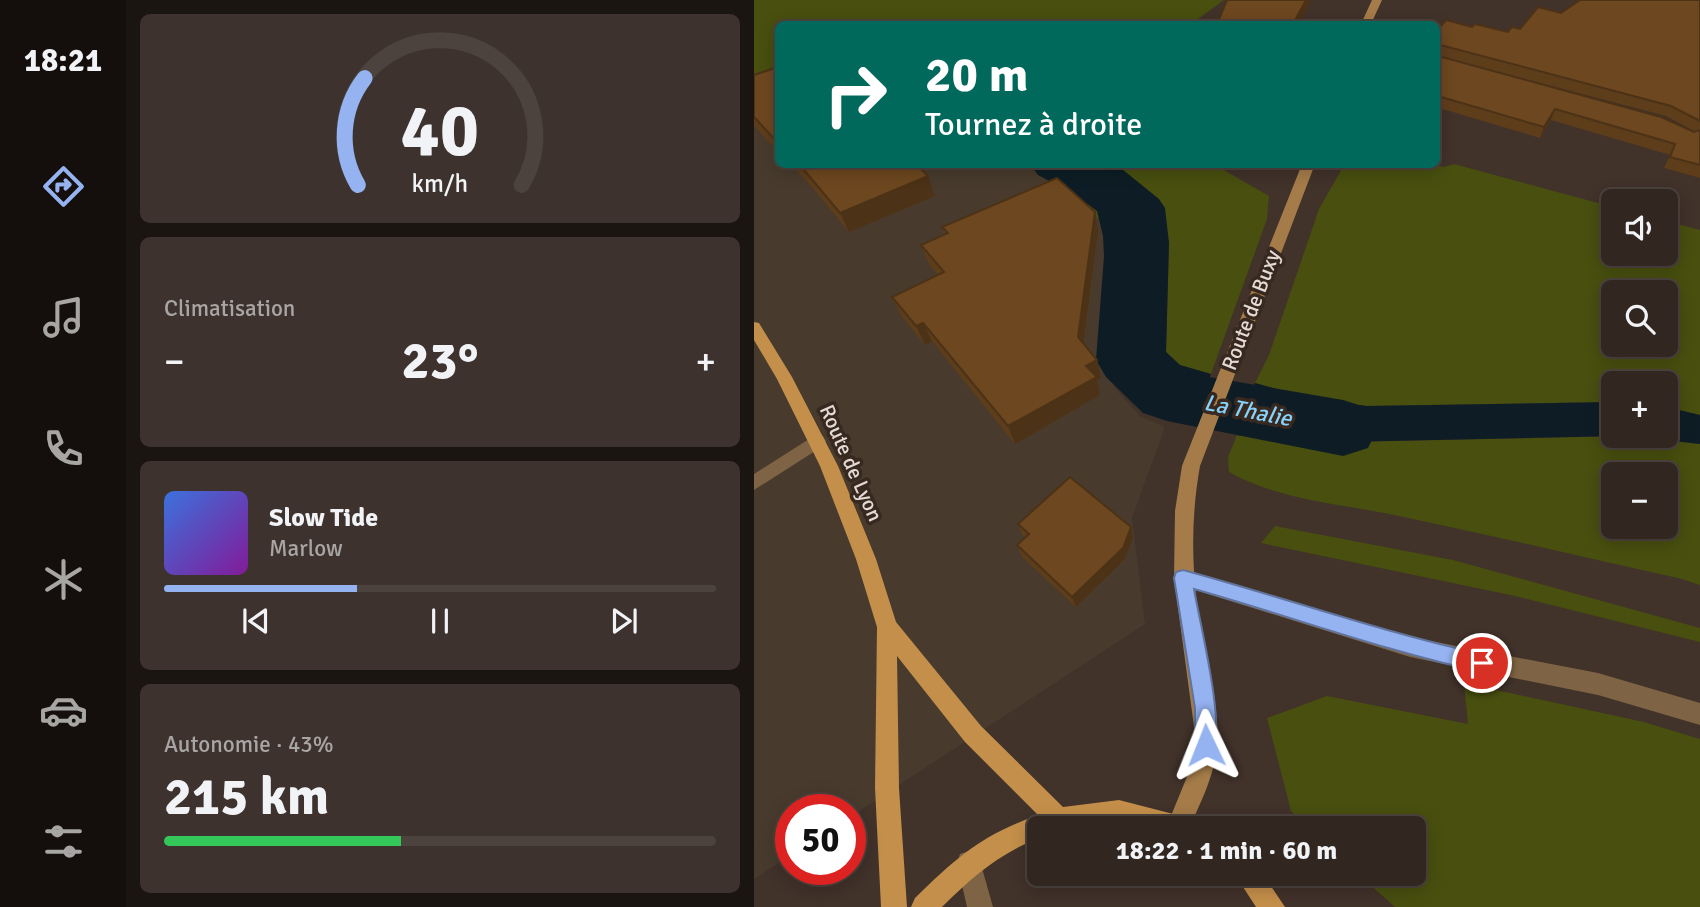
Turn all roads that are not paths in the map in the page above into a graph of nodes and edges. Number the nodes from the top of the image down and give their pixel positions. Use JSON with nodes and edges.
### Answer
{"nodes":[{"id":1,"x":1377,"y":0,"type":"edge"},
{"id":2,"x":1367,"y":21,"type":"edge"},
{"id":3,"x":1307,"y":168,"type":"edge"},
{"id":4,"x":754,"y":327,"type":"edge"},
{"id":5,"x":816,"y":441,"type":"junction"},
{"id":6,"x":754,"y":483,"type":"edge"},
{"id":7,"x":1183,"y":578,"type":"junction"},
{"id":8,"x":887,"y":627,"type":"junction"},
{"id":9,"x":1700,"y":714,"type":"edge"},
{"id":10,"x":1056,"y":816,"type":"edge"},
{"id":11,"x":1078,"y":816,"type":"edge"},
{"id":12,"x":1135,"y":816,"type":"edge"},
{"id":13,"x":1184,"y":816,"type":"edge"},
{"id":14,"x":1027,"y":830,"type":"edge"},
{"id":15,"x":969,"y":863,"type":"junction"},
{"id":16,"x":1256,"y":886,"type":"edge"},
{"id":17,"x":894,"y":907,"type":"edge"},
{"id":18,"x":924,"y":907,"type":"edge"},
{"id":19,"x":980,"y":907,"type":"edge"},
{"id":20,"x":1272,"y":907,"type":"edge"}],
"edges":[{"from":1,"to":2,"type":"main road"},
{"from":3,"to":7,"type":"main road","name":"Route de Buxy"},
{"from":4,"to":5,"type":"main road","name":"Route de Lyon"},
{"from":5,"to":6,"type":"lane"},
{"from":5,"to":8,"type":"main road","name":"Route de Lyon"},
{"from":7,"to":9,"type":"lane"},
{"from":7,"to":13,"type":"main road","name":"Route de Buxy"},
{"from":8,"to":10,"type":"main road","name":"Route de Lyon"},
{"from":8,"to":17,"type":"main road","name":"Route de Lyon"},
{"from":11,"to":12,"type":"main road"},
{"from":14,"to":15,"type":"main road"},
{"from":15,"to":18,"type":"main road"},
{"from":15,"to":19,"type":"lane"},
{"from":16,"to":20,"type":"main road"}]}
